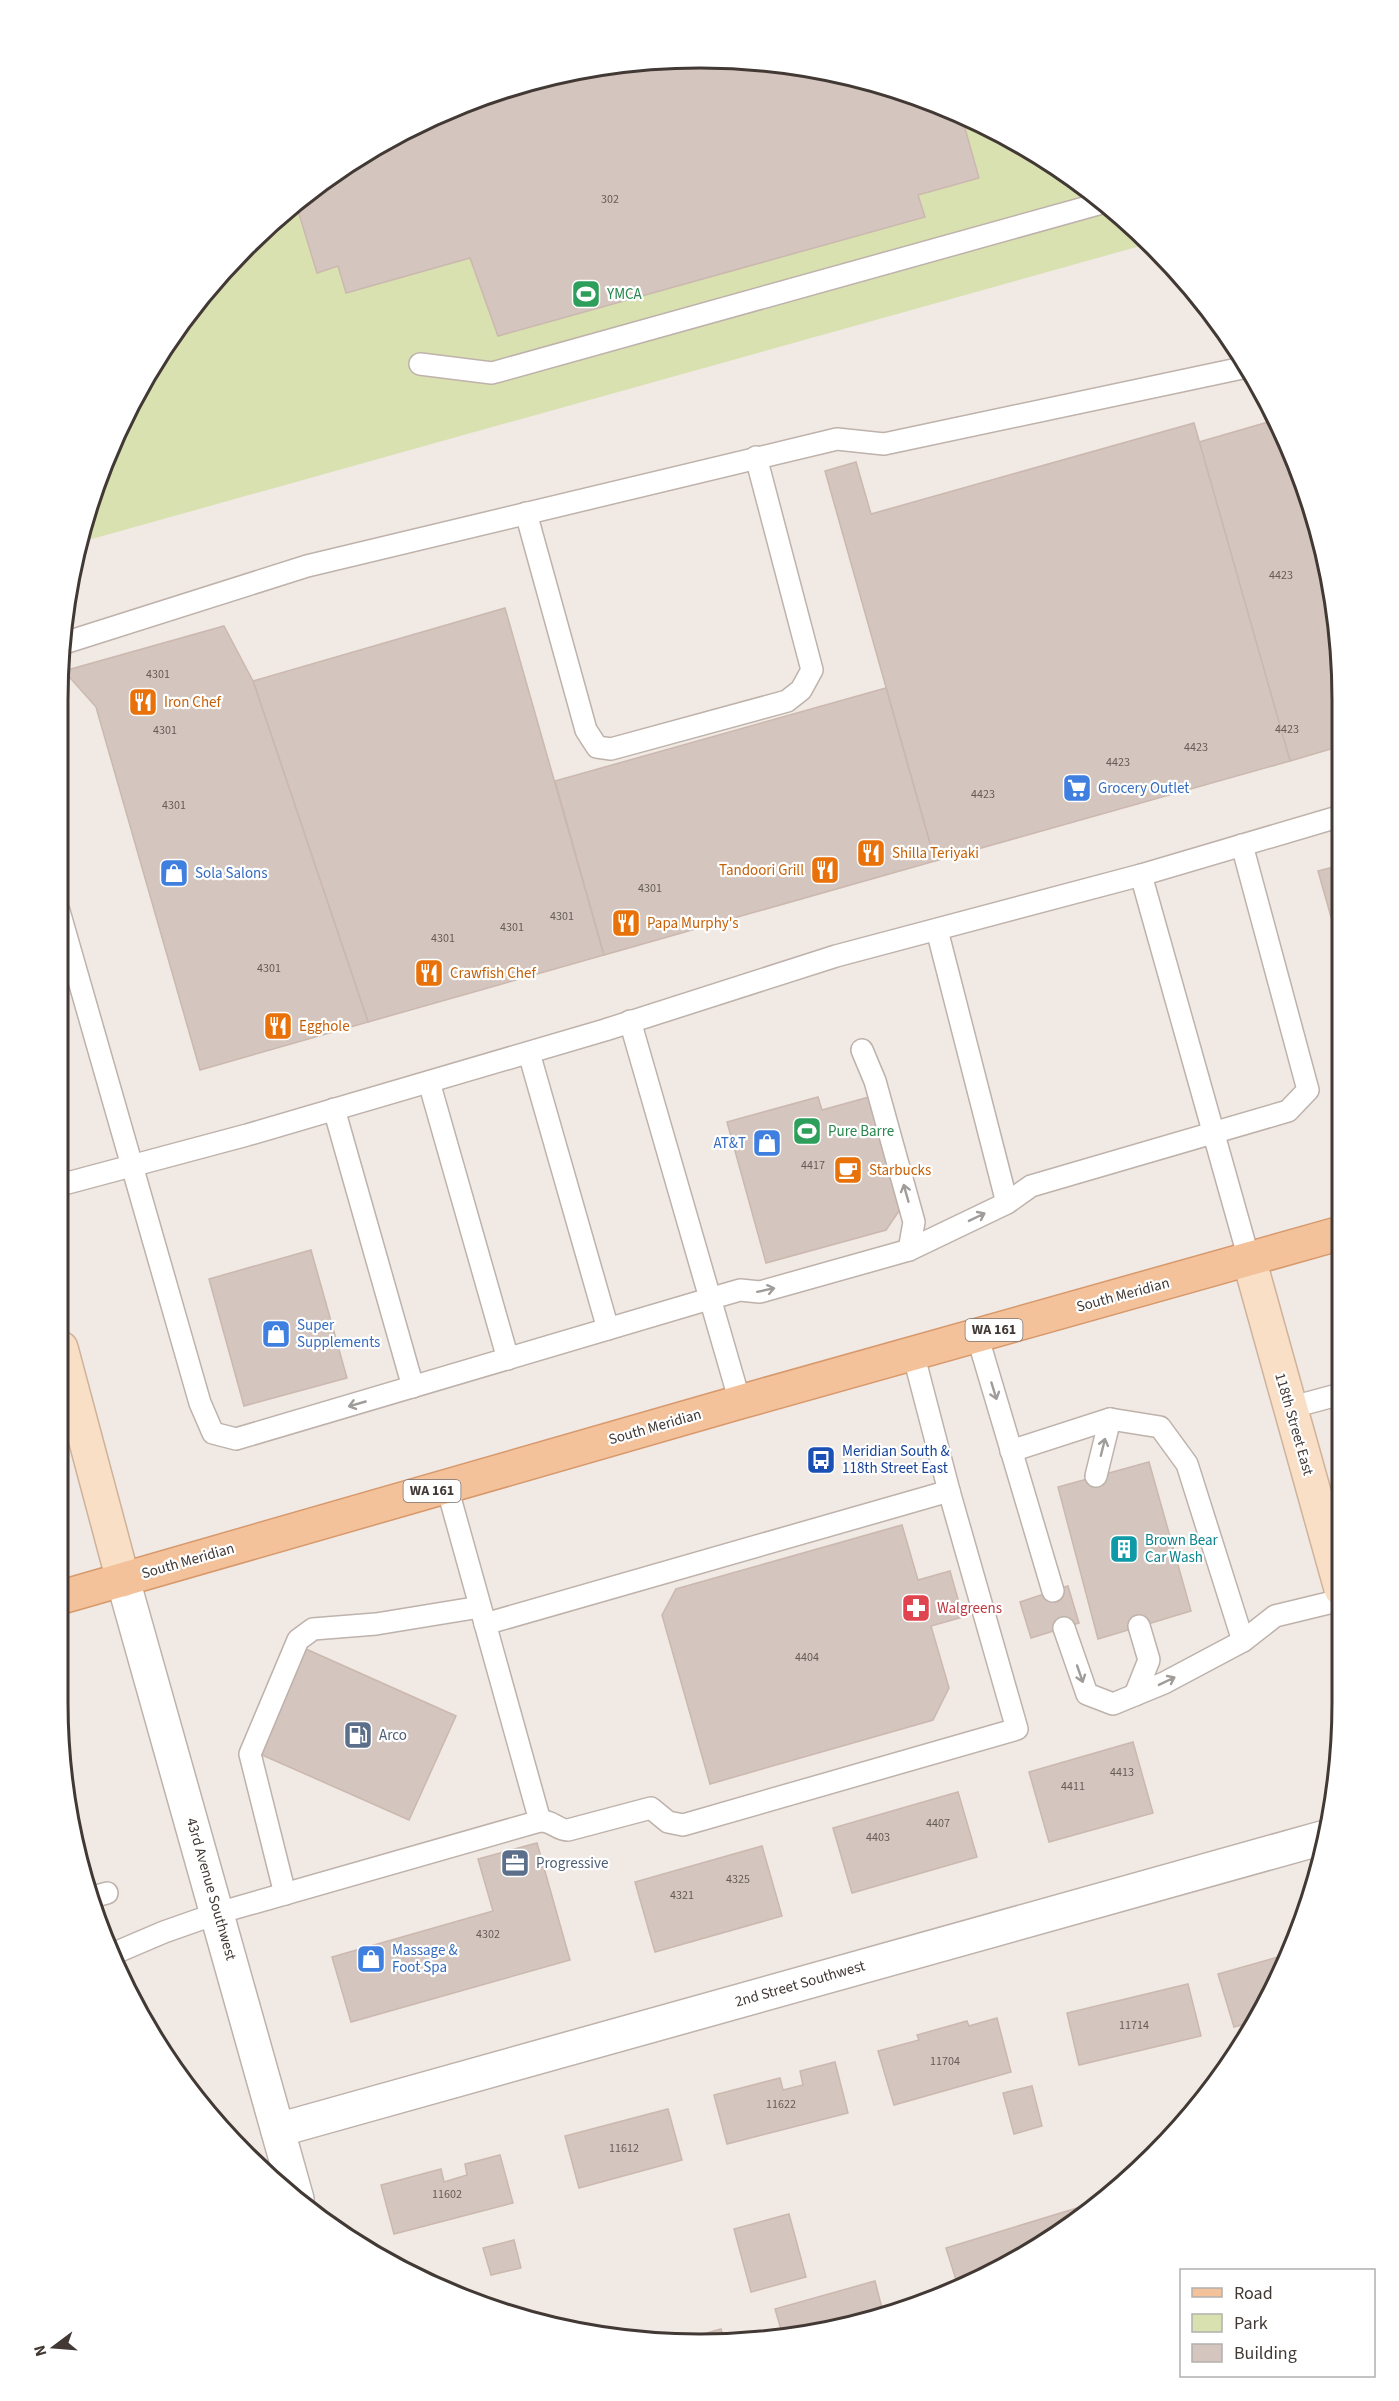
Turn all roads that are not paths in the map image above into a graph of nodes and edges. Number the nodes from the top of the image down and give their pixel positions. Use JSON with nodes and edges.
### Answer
{"nodes":[{"id":1,"x":1093,"y":205,"type":"edge"},
{"id":2,"x":420,"y":364,"type":"dead end"},
{"id":3,"x":1238,"y":369,"type":"edge"},
{"id":4,"x":756,"y":458,"type":"junction"},
{"id":5,"x":526,"y":513,"type":"junction"},
{"id":6,"x":71,"y":641,"type":"edge"},
{"id":7,"x":1332,"y":819,"type":"edge"},
{"id":8,"x":1242,"y":845,"type":"junction"},
{"id":9,"x":1141,"y":875,"type":"junction"},
{"id":10,"x":937,"y":930,"type":"junction"},
{"id":11,"x":68,"y":942,"type":"edge"},
{"id":12,"x":630,"y":1021,"type":"junction"},
{"id":13,"x":862,"y":1050,"type":"dead end"},
{"id":14,"x":529,"y":1053,"type":"junction"},
{"id":15,"x":429,"y":1082,"type":"junction"},
{"id":16,"x":334,"y":1109,"type":"junction"},
{"id":17,"x":1214,"y":1132,"type":"junction"},
{"id":18,"x":132,"y":1166,"type":"junction"},
{"id":19,"x":68,"y":1183,"type":"edge"},
{"id":20,"x":1006,"y":1203,"type":"junction"},
{"id":21,"x":1332,"y":1236,"type":"edge"},
{"id":22,"x":909,"y":1250,"type":"junction"},
{"id":23,"x":1250,"y":1260,"type":"junction"},
{"id":24,"x":710,"y":1299,"type":"junction"},
{"id":25,"x":608,"y":1329,"type":"junction"},
{"id":26,"x":977,"y":1335,"type":"junction"},
{"id":27,"x":913,"y":1353,"type":"junction"},
{"id":28,"x":508,"y":1359,"type":"junction"},
{"id":29,"x":68,"y":1374,"type":"edge"},
{"id":30,"x":413,"y":1387,"type":"junction"},
{"id":31,"x":1332,"y":1396,"type":"edge"},
{"id":32,"x":740,"y":1402,"type":"junction"},
{"id":33,"x":1289,"y":1408,"type":"junction"},
{"id":34,"x":1110,"y":1419,"type":"junction"},
{"id":35,"x":1011,"y":1451,"type":"junction"},
{"id":36,"x":1096,"y":1476,"type":"dead end"},
{"id":37,"x":447,"y":1487,"type":"junction"},
{"id":38,"x":949,"y":1491,"type":"junction"},
{"id":39,"x":1332,"y":1558,"type":"edge"},
{"id":40,"x":123,"y":1580,"type":"junction"},
{"id":41,"x":1332,"y":1590,"type":"edge"},
{"id":42,"x":1053,"y":1591,"type":"dead end"},
{"id":43,"x":68,"y":1595,"type":"edge"},
{"id":44,"x":483,"y":1615,"type":"junction"},
{"id":45,"x":1139,"y":1626,"type":"dead end"},
{"id":46,"x":1064,"y":1628,"type":"dead end"},
{"id":47,"x":1243,"y":1641,"type":"junction"},
{"id":48,"x":1135,"y":1695,"type":"junction"},
{"id":49,"x":540,"y":1821,"type":"junction"},
{"id":50,"x":1316,"y":1840,"type":"edge"},
{"id":51,"x":285,"y":1894,"type":"junction"},
{"id":52,"x":218,"y":1913,"type":"junction"},
{"id":53,"x":120,"y":1951,"type":"edge"},
{"id":54,"x":278,"y":2130,"type":"junction"},
{"id":55,"x":293,"y":2185,"type":"edge"}],
"edges":[{"from":1,"to":2,"type":"lane"},
{"from":3,"to":4,"type":"lane"},
{"from":4,"to":5,"type":"lane"},
{"from":4,"to":5,"type":"lane"},
{"from":5,"to":6,"type":"lane"},
{"from":7,"to":8,"type":"lane"},
{"from":8,"to":9,"type":"lane"},
{"from":8,"to":17,"type":"lane"},
{"from":9,"to":10,"type":"lane"},
{"from":9,"to":17,"type":"lane"},
{"from":10,"to":12,"type":"lane"},
{"from":10,"to":20,"type":"lane"},
{"from":11,"to":18,"type":"lane"},
{"from":12,"to":14,"type":"lane"},
{"from":12,"to":24,"type":"lane"},
{"from":22,"to":13,"type":"lane","one_way":true},
{"from":14,"to":15,"type":"lane"},
{"from":14,"to":25,"type":"lane"},
{"from":15,"to":16,"type":"lane"},
{"from":15,"to":28,"type":"lane"},
{"from":16,"to":18,"type":"lane"},
{"from":16,"to":30,"type":"lane"},
{"from":17,"to":20,"type":"lane"},
{"from":17,"to":23,"type":"lane"},
{"from":18,"to":19,"type":"lane"},
{"from":30,"to":18,"type":"lane","one_way":true},
{"from":22,"to":20,"type":"lane","one_way":true},
{"from":21,"to":23,"type":"main road","number":"WA 161"},
{"from":24,"to":22,"type":"lane","one_way":true},
{"from":23,"to":26,"type":"main road","name":"South Meridian","number":"WA 161"},
{"from":23,"to":33,"type":"street","name":"118th Street East"},
{"from":24,"to":25,"type":"lane"},
{"from":24,"to":32,"type":"lane"},
{"from":25,"to":28,"type":"lane"},
{"from":26,"to":27,"type":"main road","name":"South Meridian","number":"WA 161"},
{"from":26,"to":35,"type":"lane","one_way":true},
{"from":27,"to":32,"type":"main road","name":"South Meridian","number":"WA 161"},
{"from":27,"to":38,"type":"lane"},
{"from":28,"to":30,"type":"lane"},
{"from":29,"to":40,"type":"street"},
{"from":31,"to":33,"type":"lane"},
{"from":32,"to":37,"type":"main road","name":"South Meridian","number":"WA 161"},
{"from":33,"to":39,"type":"street","name":"118th Street East"},
{"from":34,"to":35,"type":"lane"},
{"from":36,"to":34,"type":"lane","one_way":true},
{"from":34,"to":47,"type":"lane"},
{"from":35,"to":42,"type":"lane"},
{"from":37,"to":40,"type":"main road","name":"South Meridian","number":"WA 161"},
{"from":37,"to":44,"type":"lane"},
{"from":38,"to":44,"type":"lane"},
{"from":38,"to":49,"type":"lane"},
{"from":40,"to":43,"type":"main road","name":"South Meridian","number":"WA 161"},
{"from":40,"to":52,"type":"street","name":"43rd Avenue Southwest"},
{"from":41,"to":47,"type":"lane"},
{"from":44,"to":49,"type":"lane"},
{"from":44,"to":51,"type":"lane"},
{"from":45,"to":48,"type":"lane"},
{"from":46,"to":48,"type":"lane","one_way":true},
{"from":48,"to":47,"type":"lane","one_way":true},
{"from":49,"to":51,"type":"lane"},
{"from":50,"to":54,"type":"street","name":"2nd Street Southwest"},
{"from":51,"to":52,"type":"lane"},
{"from":52,"to":53,"type":"lane"},
{"from":52,"to":54,"type":"street","name":"43rd Avenue Southwest"},
{"from":54,"to":55,"type":"street","name":"43rd Avenue Southwest"}]}
